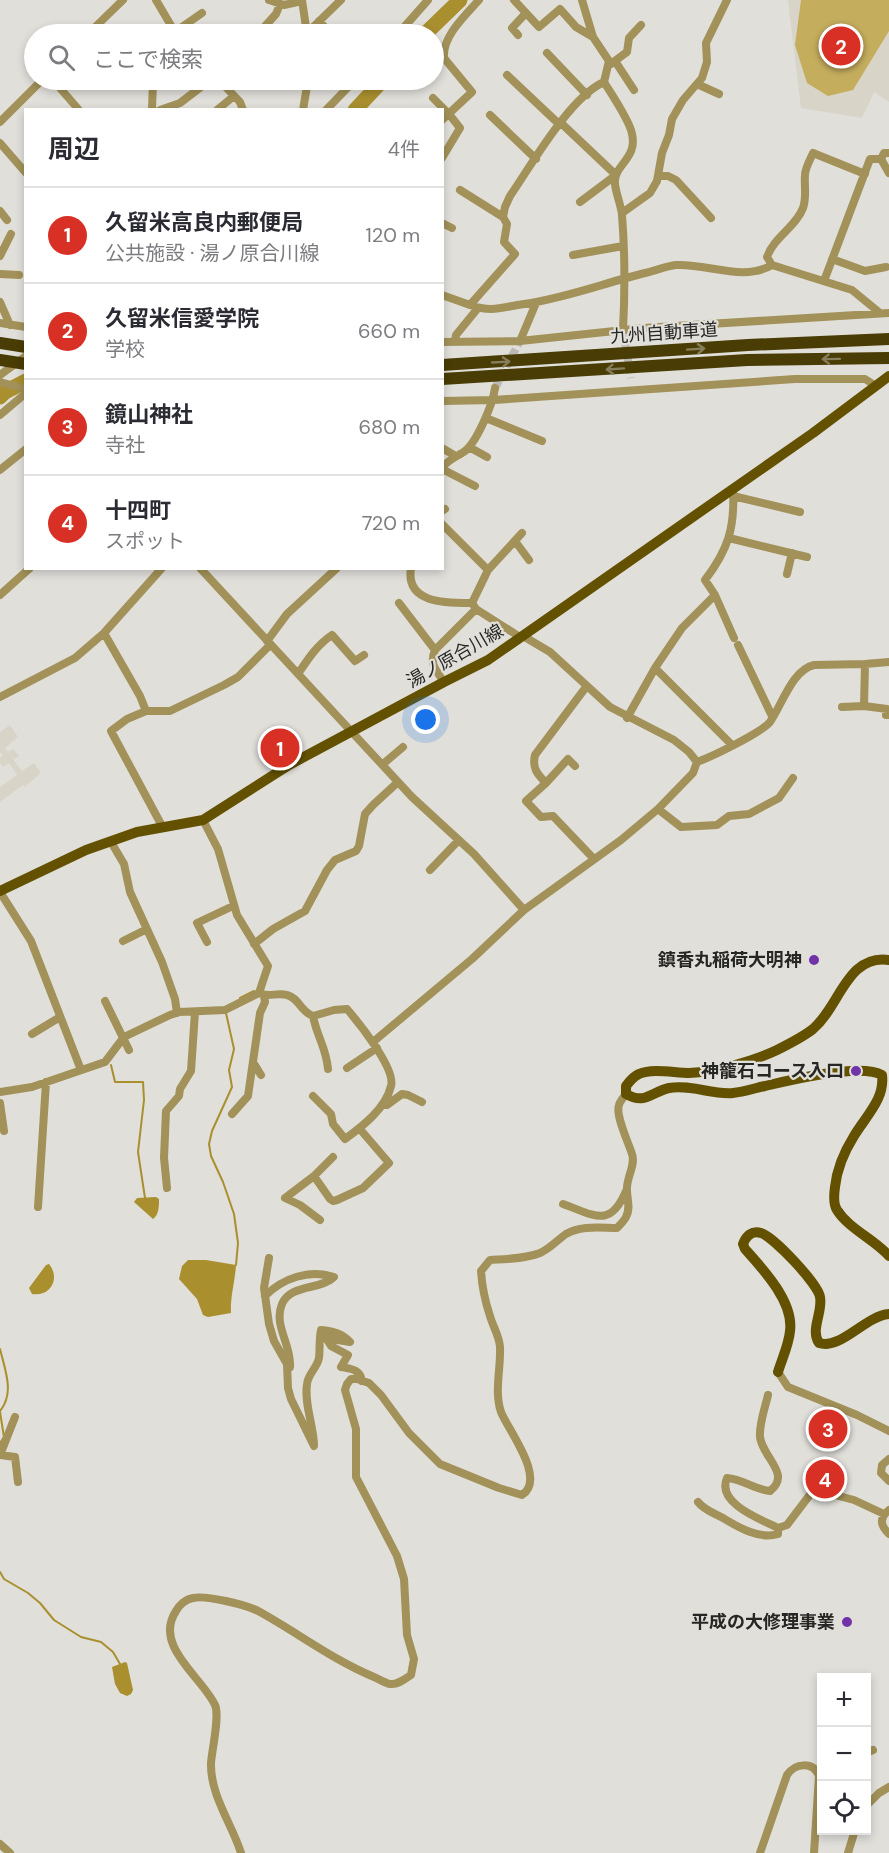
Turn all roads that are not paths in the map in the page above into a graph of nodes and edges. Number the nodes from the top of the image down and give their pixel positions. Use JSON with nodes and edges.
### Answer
{"nodes":[{"id":1,"x":123,"y":0,"type":"edge"},
{"id":2,"x":156,"y":0,"type":"edge"},
{"id":3,"x":269,"y":0,"type":"edge"},
{"id":4,"x":341,"y":0,"type":"edge"},
{"id":5,"x":428,"y":0,"type":"edge"},
{"id":6,"x":479,"y":0,"type":"edge"},
{"id":7,"x":514,"y":0,"type":"edge"},
{"id":8,"x":582,"y":0,"type":"edge"},
{"id":9,"x":726,"y":0,"type":"edge"},
{"id":10,"x":302,"y":1,"type":"edge"},
{"id":11,"x":280,"y":4,"type":"junction"},
{"id":12,"x":526,"y":13,"type":"junction"},
{"id":13,"x":202,"y":14,"type":"dead end"},
{"id":14,"x":319,"y":21,"type":"junction"},
{"id":15,"x":98,"y":24,"type":"edge"},
{"id":16,"x":169,"y":24,"type":"edge"},
{"id":17,"x":188,"y":24,"type":"edge"},
{"id":18,"x":267,"y":24,"type":"edge"},
{"id":19,"x":305,"y":24,"type":"edge"},
{"id":20,"x":316,"y":24,"type":"edge"},
{"id":21,"x":322,"y":24,"type":"edge"},
{"id":22,"x":407,"y":24,"type":"edge"},
{"id":23,"x":641,"y":25,"type":"dead end"},
{"id":24,"x":518,"y":35,"type":"dead end"},
{"id":25,"x":593,"y":37,"type":"junction"},
{"id":26,"x":547,"y":53,"type":"dead end"},
{"id":27,"x":615,"y":61,"type":"junction"},
{"id":28,"x":608,"y":66,"type":"junction"},
{"id":29,"x":507,"y":75,"type":"dead end"},
{"id":30,"x":604,"y":82,"type":"junction"},
{"id":31,"x":697,"y":84,"type":"junction"},
{"id":32,"x":32,"y":90,"type":"edge"},
{"id":33,"x":61,"y":90,"type":"edge"},
{"id":34,"x":153,"y":90,"type":"edge"},
{"id":35,"x":197,"y":90,"type":"edge"},
{"id":36,"x":228,"y":90,"type":"edge"},
{"id":37,"x":306,"y":90,"type":"edge"},
{"id":38,"x":345,"y":90,"type":"edge"},
{"id":39,"x":634,"y":90,"type":"dead end"},
{"id":40,"x":719,"y":94,"type":"dead end"},
{"id":41,"x":587,"y":95,"type":"junction"},
{"id":42,"x":234,"y":96,"type":"junction"},
{"id":43,"x":433,"y":98,"type":"dead end"},
{"id":44,"x":77,"y":108,"type":"edge"},
{"id":45,"x":152,"y":108,"type":"edge"},
{"id":46,"x":168,"y":108,"type":"edge"},
{"id":47,"x":219,"y":108,"type":"edge"},
{"id":48,"x":242,"y":108,"type":"edge"},
{"id":49,"x":303,"y":108,"type":"edge"},
{"id":50,"x":328,"y":108,"type":"edge"},
{"id":51,"x":443,"y":108,"type":"edge"},
{"id":52,"x":444,"y":109,"type":"edge"},
{"id":53,"x":449,"y":114,"type":"junction"},
{"id":54,"x":490,"y":115,"type":"dead end"},
{"id":55,"x":444,"y":118,"type":"edge"},
{"id":56,"x":0,"y":122,"type":"edge"},
{"id":57,"x":560,"y":124,"type":"junction"},
{"id":58,"x":0,"y":143,"type":"edge"},
{"id":59,"x":889,"y":153,"type":"edge"},
{"id":60,"x":444,"y":155,"type":"edge"},
{"id":61,"x":536,"y":159,"type":"junction"},
{"id":62,"x":881,"y":159,"type":"junction"},
{"id":63,"x":24,"y":171,"type":"edge"},
{"id":64,"x":889,"y":173,"type":"edge"},
{"id":65,"x":865,"y":174,"type":"junction"},
{"id":66,"x":616,"y":175,"type":"junction"},
{"id":67,"x":659,"y":176,"type":"junction"},
{"id":68,"x":460,"y":190,"type":"dead end"},
{"id":69,"x":580,"y":202,"type":"dead end"},
{"id":70,"x":0,"y":211,"type":"edge"},
{"id":71,"x":622,"y":213,"type":"junction"},
{"id":72,"x":503,"y":217,"type":"junction"},
{"id":73,"x":711,"y":218,"type":"dead end"},
{"id":74,"x":7,"y":220,"type":"dead end"},
{"id":75,"x":444,"y":224,"type":"edge"},
{"id":76,"x":453,"y":228,"type":"dead end"},
{"id":77,"x":11,"y":234,"type":"dead end"},
{"id":78,"x":623,"y":246,"type":"junction"},
{"id":79,"x":573,"y":255,"type":"dead end"},
{"id":80,"x":0,"y":256,"type":"edge"},
{"id":81,"x":832,"y":259,"type":"junction"},
{"id":82,"x":772,"y":265,"type":"junction"},
{"id":83,"x":886,"y":267,"type":"dead end"},
{"id":84,"x":0,"y":274,"type":"edge"},
{"id":85,"x":18,"y":275,"type":"dead end"},
{"id":86,"x":626,"y":278,"type":"junction"},
{"id":87,"x":824,"y":281,"type":"junction"},
{"id":88,"x":444,"y":296,"type":"edge"},
{"id":89,"x":0,"y":302,"type":"edge"},
{"id":90,"x":536,"y":303,"type":"junction"},
{"id":91,"x":474,"y":306,"type":"junction"},
{"id":92,"x":885,"y":313,"type":"edge"},
{"id":93,"x":0,"y":323,"type":"edge"},
{"id":94,"x":10,"y":325,"type":"junction"},
{"id":95,"x":24,"y":327,"type":"edge"},
{"id":96,"x":623,"y":330,"type":"junction"},
{"id":97,"x":889,"y":339,"type":"edge"},
{"id":98,"x":455,"y":341,"type":"junction"},
{"id":99,"x":520,"y":341,"type":"junction"},
{"id":100,"x":444,"y":342,"type":"edge"},
{"id":101,"x":0,"y":343,"type":"edge"},
{"id":102,"x":24,"y":347,"type":"edge"},
{"id":103,"x":24,"y":357,"type":"edge"},
{"id":104,"x":889,"y":358,"type":"edge"},
{"id":105,"x":0,"y":360,"type":"edge"},
{"id":106,"x":24,"y":364,"type":"edge"},
{"id":107,"x":444,"y":365,"type":"edge"},
{"id":108,"x":0,"y":375,"type":"edge"},
{"id":109,"x":630,"y":378,"type":"tunnel mouth"},
{"id":110,"x":444,"y":380,"type":"edge"},
{"id":111,"x":884,"y":381,"type":"edge"},
{"id":112,"x":0,"y":382,"type":"edge"},
{"id":113,"x":495,"y":388,"type":"tunnel mouth"},
{"id":114,"x":628,"y":389,"type":"junction"},
{"id":115,"x":24,"y":390,"type":"edge"},
{"id":116,"x":24,"y":393,"type":"edge"},
{"id":117,"x":494,"y":400,"type":"junction"},
{"id":118,"x":444,"y":401,"type":"edge"},
{"id":119,"x":0,"y":415,"type":"edge"},
{"id":120,"x":486,"y":418,"type":"junction"},
{"id":121,"x":542,"y":441,"type":"dead end"},
{"id":122,"x":469,"y":447,"type":"junction"},
{"id":123,"x":444,"y":449,"type":"edge"},
{"id":124,"x":24,"y":451,"type":"edge"},
{"id":125,"x":454,"y":455,"type":"junction"},
{"id":126,"x":487,"y":457,"type":"dead end"},
{"id":127,"x":444,"y":466,"type":"edge"},
{"id":128,"x":444,"y":469,"type":"edge"},
{"id":129,"x":0,"y":470,"type":"edge"},
{"id":130,"x":476,"y":486,"type":"dead end"},
{"id":131,"x":733,"y":493,"type":"junction"},
{"id":132,"x":800,"y":512,"type":"dead end"},
{"id":133,"x":444,"y":526,"type":"edge"},
{"id":134,"x":522,"y":533,"type":"dead end"},
{"id":135,"x":729,"y":538,"type":"junction"},
{"id":136,"x":515,"y":541,"type":"junction"},
{"id":137,"x":792,"y":553,"type":"junction"},
{"id":138,"x":807,"y":557,"type":"dead end"},
{"id":139,"x":529,"y":560,"type":"dead end"},
{"id":140,"x":28,"y":570,"type":"edge"},
{"id":141,"x":160,"y":570,"type":"edge"},
{"id":142,"x":202,"y":570,"type":"edge"},
{"id":143,"x":335,"y":570,"type":"edge"},
{"id":144,"x":411,"y":570,"type":"edge"},
{"id":145,"x":488,"y":570,"type":"junction"},
{"id":146,"x":787,"y":574,"type":"dead end"},
{"id":147,"x":715,"y":595,"type":"junction"},
{"id":148,"x":0,"y":596,"type":"edge"},
{"id":149,"x":399,"y":603,"type":"dead end"},
{"id":150,"x":474,"y":606,"type":"junction"},
{"id":151,"x":104,"y":633,"type":"junction"},
{"id":152,"x":521,"y":637,"type":"junction"},
{"id":153,"x":268,"y":644,"type":"junction"},
{"id":154,"x":435,"y":650,"type":"junction"},
{"id":155,"x":364,"y":655,"type":"dead end"},
{"id":156,"x":889,"y":662,"type":"edge"},
{"id":157,"x":865,"y":664,"type":"junction"},
{"id":158,"x":655,"y":668,"type":"junction"},
{"id":159,"x":298,"y":674,"type":"junction"},
{"id":160,"x":444,"y":681,"type":"junction"},
{"id":161,"x":586,"y":687,"type":"junction"},
{"id":162,"x":0,"y":697,"type":"edge"},
{"id":163,"x":864,"y":706,"type":"junction"},
{"id":164,"x":842,"y":707,"type":"dead end"},
{"id":165,"x":146,"y":711,"type":"junction"},
{"id":166,"x":889,"y":715,"type":"edge"},
{"id":167,"x":772,"y":716,"type":"junction"},
{"id":168,"x":627,"y":718,"type":"junction"},
{"id":169,"x":352,"y":732,"type":"junction"},
{"id":170,"x":732,"y":745,"type":"junction"},
{"id":171,"x":403,"y":747,"type":"dead end"},
{"id":172,"x":697,"y":762,"type":"junction"},
{"id":173,"x":383,"y":765,"type":"junction"},
{"id":174,"x":575,"y":766,"type":"dead end"},
{"id":175,"x":794,"y":778,"type":"dead end"},
{"id":176,"x":398,"y":782,"type":"junction"},
{"id":177,"x":546,"y":783,"type":"junction"},
{"id":178,"x":658,"y":809,"type":"junction"},
{"id":179,"x":203,"y":820,"type":"junction"},
{"id":180,"x":162,"y":826,"type":"junction"},
{"id":181,"x":459,"y":840,"type":"junction"},
{"id":182,"x":111,"y":842,"type":"junction"},
{"id":183,"x":594,"y":859,"type":"junction"},
{"id":184,"x":430,"y":870,"type":"dead end"},
{"id":185,"x":0,"y":892,"type":"edge"},
{"id":186,"x":233,"y":906,"type":"junction"},
{"id":187,"x":524,"y":910,"type":"junction"},
{"id":188,"x":147,"y":929,"type":"junction"},
{"id":189,"x":123,"y":941,"type":"dead end"},
{"id":190,"x":207,"y":942,"type":"dead end"},
{"id":191,"x":254,"y":944,"type":"junction"},
{"id":192,"x":889,"y":960,"type":"edge"},
{"id":193,"x":261,"y":995,"type":"junction"},
{"id":194,"x":105,"y":1001,"type":"dead end"},
{"id":195,"x":195,"y":1012,"type":"junction"},
{"id":196,"x":177,"y":1013,"type":"junction"},
{"id":197,"x":312,"y":1016,"type":"junction"},
{"id":198,"x":60,"y":1017,"type":"junction"},
{"id":199,"x":32,"y":1034,"type":"dead end"},
{"id":200,"x":123,"y":1038,"type":"junction"},
{"id":201,"x":375,"y":1045,"type":"junction"},
{"id":202,"x":129,"y":1050,"type":"dead end"},
{"id":203,"x":253,"y":1062,"type":"junction"},
{"id":204,"x":347,"y":1068,"type":"dead end"},
{"id":205,"x":328,"y":1069,"type":"dead end"},
{"id":206,"x":81,"y":1070,"type":"junction"},
{"id":207,"x":261,"y":1076,"type":"dead end"},
{"id":208,"x":46,"y":1082,"type":"junction"},
{"id":209,"x":0,"y":1092,"type":"edge"},
{"id":210,"x":626,"y":1094,"type":"junction"},
{"id":211,"x":314,"y":1096,"type":"dead end"},
{"id":212,"x":422,"y":1102,"type":"dead end"},
{"id":213,"x":0,"y":1103,"type":"edge"},
{"id":214,"x":382,"y":1105,"type":"junction"},
{"id":215,"x":232,"y":1114,"type":"dead end"},
{"id":216,"x":359,"y":1128,"type":"junction"},
{"id":217,"x":4,"y":1131,"type":"dead end"},
{"id":218,"x":333,"y":1157,"type":"dead end"},
{"id":219,"x":314,"y":1176,"type":"junction"},
{"id":220,"x":166,"y":1188,"type":"dead end"},
{"id":221,"x":627,"y":1191,"type":"junction"},
{"id":222,"x":563,"y":1204,"type":"dead end"},
{"id":223,"x":38,"y":1207,"type":"dead end"},
{"id":224,"x":320,"y":1220,"type":"dead end"},
{"id":225,"x":889,"y":1256,"type":"edge"},
{"id":226,"x":269,"y":1258,"type":"dead end"},
{"id":227,"x":265,"y":1296,"type":"junction"},
{"id":228,"x":889,"y":1314,"type":"edge"},
{"id":229,"x":341,"y":1366,"type":"junction"},
{"id":230,"x":778,"y":1372,"type":"joint"},
{"id":231,"x":289,"y":1375,"type":"junction"},
{"id":232,"x":349,"y":1381,"type":"junction"},
{"id":233,"x":362,"y":1381,"type":"junction"},
{"id":234,"x":768,"y":1395,"type":"dead end"},
{"id":235,"x":15,"y":1417,"type":"dead end"},
{"id":236,"x":889,"y":1431,"type":"edge"},
{"id":237,"x":2,"y":1442,"type":"edge"},
{"id":238,"x":889,"y":1459,"type":"edge"},
{"id":239,"x":889,"y":1481,"type":"edge"},
{"id":240,"x":18,"y":1482,"type":"dead end"},
{"id":241,"x":698,"y":1502,"type":"dead end"},
{"id":242,"x":886,"y":1512,"type":"edge"},
{"id":243,"x":778,"y":1528,"type":"junction"},
{"id":244,"x":889,"y":1534,"type":"edge"},
{"id":245,"x":817,"y":1769,"type":"edge"},
{"id":246,"x":819,"y":1781,"type":"edge"},
{"id":247,"x":889,"y":1787,"type":"edge"},
{"id":248,"x":871,"y":1802,"type":"edge"},
{"id":249,"x":853,"y":1835,"type":"edge"},
{"id":250,"x":0,"y":1845,"type":"edge"},
{"id":251,"x":10,"y":1853,"type":"edge"},
{"id":252,"x":241,"y":1853,"type":"edge"},
{"id":253,"x":760,"y":1853,"type":"edge"},
{"id":254,"x":814,"y":1853,"type":"edge"},
{"id":255,"x":848,"y":1853,"type":"edge"}],
"edges":[{"from":1,"to":15,"type":"street"},
{"from":2,"to":16,"type":"street"},
{"from":3,"to":11,"type":"street"},
{"from":4,"to":14,"type":"street"},
{"from":5,"to":22,"type":"street"},
{"from":6,"to":53,"type":"street"},
{"from":7,"to":12,"type":"street"},
{"from":8,"to":25,"type":"street"},
{"from":9,"to":31,"type":"street"},
{"from":10,"to":11,"type":"street"},
{"from":10,"to":19,"type":"street"},
{"from":11,"to":18,"type":"street"},
{"from":12,"to":24,"type":"street"},
{"from":12,"to":25,"type":"street"},
{"from":13,"to":17,"type":"street"},
{"from":14,"to":20,"type":"street"},
{"from":14,"to":21,"type":"street"},
{"from":23,"to":27,"type":"street"},
{"from":25,"to":28,"type":"street"},
{"from":26,"to":41,"type":"street"},
{"from":27,"to":28,"type":"street"},
{"from":27,"to":39,"type":"street"},
{"from":28,"to":30,"type":"street"},
{"from":29,"to":57,"type":"street"},
{"from":30,"to":41,"type":"street"},
{"from":30,"to":66,"type":"street"},
{"from":31,"to":40,"type":"street"},
{"from":31,"to":67,"type":"street"},
{"from":32,"to":56,"type":"street"},
{"from":33,"to":44,"type":"street"},
{"from":34,"to":45,"type":"street"},
{"from":35,"to":46,"type":"street"},
{"from":36,"to":42,"type":"street"},
{"from":37,"to":49,"type":"street"},
{"from":38,"to":50,"type":"street"},
{"from":41,"to":57,"type":"street"},
{"from":42,"to":47,"type":"street"},
{"from":42,"to":48,"type":"street"},
{"from":43,"to":51,"type":"street"},
{"from":52,"to":53,"type":"street"},
{"from":53,"to":55,"type":"street"},
{"from":53,"to":60,"type":"street"},
{"from":54,"to":61,"type":"street"},
{"from":57,"to":61,"type":"street"},
{"from":57,"to":66,"type":"street"},
{"from":58,"to":63,"type":"street"},
{"from":59,"to":62,"type":"street"},
{"from":61,"to":72,"type":"street"},
{"from":62,"to":64,"type":"street"},
{"from":62,"to":65,"type":"street"},
{"from":65,"to":81,"type":"street"},
{"from":65,"to":82,"type":"street"},
{"from":66,"to":69,"type":"street"},
{"from":66,"to":71,"type":"street"},
{"from":67,"to":71,"type":"street"},
{"from":67,"to":73,"type":"street"},
{"from":68,"to":72,"type":"street"},
{"from":70,"to":74,"type":"street"},
{"from":71,"to":78,"type":"street"},
{"from":72,"to":91,"type":"street"},
{"from":75,"to":76,"type":"street"},
{"from":77,"to":80,"type":"street"},
{"from":78,"to":79,"type":"street"},
{"from":78,"to":86,"type":"street"},
{"from":81,"to":83,"type":"street"},
{"from":81,"to":87,"type":"street"},
{"from":82,"to":86,"type":"street"},
{"from":82,"to":87,"type":"street"},
{"from":84,"to":85,"type":"street"},
{"from":86,"to":90,"type":"street"},
{"from":86,"to":96,"type":"street"},
{"from":87,"to":92,"type":"street"},
{"from":88,"to":91,"type":"street"},
{"from":89,"to":94,"type":"street"},
{"from":90,"to":91,"type":"street"},
{"from":90,"to":99,"type":"street"},
{"from":91,"to":98,"type":"street"},
{"from":92,"to":96,"type":"street"},
{"from":93,"to":94,"type":"street"},
{"from":94,"to":95,"type":"street"},
{"from":96,"to":99,"type":"street"},
{"from":107,"to":97,"type":"highway","name":"九州自動車道","one_way":true},
{"from":98,"to":99,"type":"street"},
{"from":98,"to":100,"type":"street"},
{"from":101,"to":102,"type":"highway"},
{"from":103,"to":108,"type":"street"},
{"from":104,"to":110,"type":"highway","name":"九州自動車道","one_way":true},
{"from":105,"to":106,"type":"highway","bridge":true},
{"from":109,"to":114,"type":"street"},
{"from":111,"to":114,"type":"street"},
{"from":111,"to":131,"type":"main road","name":"湯ノ原合川線"},
{"from":112,"to":115,"type":"street"},
{"from":113,"to":117,"type":"street"},
{"from":114,"to":117,"type":"street"},
{"from":116,"to":119,"type":"street"},
{"from":117,"to":118,"type":"street"},
{"from":117,"to":120,"type":"street"},
{"from":120,"to":121,"type":"street"},
{"from":120,"to":122,"type":"street"},
{"from":122,"to":125,"type":"street"},
{"from":122,"to":126,"type":"street"},
{"from":123,"to":125,"type":"street"},
{"from":124,"to":129,"type":"street"},
{"from":125,"to":127,"type":"street"},
{"from":128,"to":130,"type":"street"},
{"from":131,"to":132,"type":"street"},
{"from":131,"to":135,"type":"street"},
{"from":131,"to":152,"type":"main road","name":"湯ノ原合川線"},
{"from":133,"to":145,"type":"street"},
{"from":134,"to":136,"type":"street"},
{"from":135,"to":137,"type":"street"},
{"from":135,"to":147,"type":"street"},
{"from":136,"to":139,"type":"street"},
{"from":136,"to":145,"type":"street"},
{"from":137,"to":138,"type":"street"},
{"from":137,"to":146,"type":"street"},
{"from":140,"to":148,"type":"street"},
{"from":141,"to":151,"type":"street"},
{"from":142,"to":153,"type":"street"},
{"from":143,"to":153,"type":"street"},
{"from":144,"to":150,"type":"street"},
{"from":145,"to":150,"type":"street"},
{"from":147,"to":158,"type":"street"},
{"from":147,"to":167,"type":"street"},
{"from":149,"to":154,"type":"street"},
{"from":150,"to":152,"type":"street"},
{"from":150,"to":154,"type":"street"},
{"from":151,"to":162,"type":"street"},
{"from":151,"to":165,"type":"street"},
{"from":152,"to":160,"type":"main road","name":"湯ノ原合川線"},
{"from":152,"to":161,"type":"street"},
{"from":153,"to":159,"type":"street"},
{"from":153,"to":165,"type":"street"},
{"from":154,"to":160,"type":"street"},
{"from":155,"to":159,"type":"street"},
{"from":156,"to":157,"type":"street"},
{"from":157,"to":163,"type":"street"},
{"from":157,"to":167,"type":"street"},
{"from":158,"to":168,"type":"street"},
{"from":158,"to":170,"type":"street"},
{"from":159,"to":169,"type":"street"},
{"from":160,"to":169,"type":"main road","name":"湯ノ原合川線"},
{"from":161,"to":168,"type":"street"},
{"from":161,"to":177,"type":"street"},
{"from":163,"to":164,"type":"street"},
{"from":163,"to":166,"type":"street"},
{"from":165,"to":180,"type":"street"},
{"from":167,"to":170,"type":"street"},
{"from":168,"to":172,"type":"street"},
{"from":169,"to":173,"type":"street"},
{"from":169,"to":179,"type":"main road","name":"湯ノ原合川線"},
{"from":170,"to":172,"type":"street"},
{"from":171,"to":173,"type":"street"},
{"from":172,"to":178,"type":"street"},
{"from":173,"to":176,"type":"street"},
{"from":174,"to":177,"type":"street"},
{"from":175,"to":178,"type":"street"},
{"from":176,"to":181,"type":"street"},
{"from":176,"to":191,"type":"street"},
{"from":177,"to":183,"type":"street"},
{"from":178,"to":183,"type":"street"},
{"from":179,"to":180,"type":"main road","name":"湯ノ原合川線"},
{"from":179,"to":186,"type":"street"},
{"from":180,"to":182,"type":"main road","name":"湯ノ原合川線"},
{"from":181,"to":184,"type":"street"},
{"from":181,"to":187,"type":"street"},
{"from":182,"to":185,"type":"main road","name":"湯ノ原合川線"},
{"from":182,"to":188,"type":"street"},
{"from":183,"to":187,"type":"street"},
{"from":185,"to":198,"type":"street"},
{"from":186,"to":190,"type":"street"},
{"from":186,"to":191,"type":"street"},
{"from":187,"to":201,"type":"street"},
{"from":188,"to":189,"type":"street"},
{"from":188,"to":196,"type":"street"},
{"from":191,"to":193,"type":"street"},
{"from":192,"to":210,"type":"main road"},
{"from":193,"to":195,"type":"street"},
{"from":193,"to":197,"type":"street"},
{"from":193,"to":203,"type":"street"},
{"from":194,"to":200,"type":"street"},
{"from":195,"to":196,"type":"street"},
{"from":195,"to":220,"type":"street"},
{"from":196,"to":200,"type":"street"},
{"from":197,"to":201,"type":"street"},
{"from":197,"to":205,"type":"street"},
{"from":198,"to":199,"type":"street"},
{"from":198,"to":206,"type":"street"},
{"from":200,"to":202,"type":"street"},
{"from":200,"to":206,"type":"street"},
{"from":201,"to":204,"type":"street"},
{"from":201,"to":214,"type":"street"},
{"from":203,"to":207,"type":"street"},
{"from":203,"to":215,"type":"street"},
{"from":206,"to":208,"type":"street"},
{"from":208,"to":209,"type":"street"},
{"from":208,"to":223,"type":"street"},
{"from":210,"to":221,"type":"street"},
{"from":210,"to":225,"type":"main road"},
{"from":211,"to":216,"type":"street"},
{"from":212,"to":214,"type":"street"},
{"from":213,"to":217,"type":"street"},
{"from":214,"to":216,"type":"street"},
{"from":216,"to":219,"type":"street"},
{"from":218,"to":219,"type":"street"},
{"from":219,"to":224,"type":"street"},
{"from":221,"to":222,"type":"street"},
{"from":221,"to":233,"type":"street"},
{"from":226,"to":227,"type":"street"},
{"from":227,"to":231,"type":"street"},
{"from":227,"to":231,"type":"street"},
{"from":228,"to":230,"type":"main road"},
{"from":229,"to":231,"type":"street"},
{"from":229,"to":232,"type":"street"},
{"from":229,"to":233,"type":"street"},
{"from":230,"to":236,"type":"street"},
{"from":232,"to":233,"type":"street"},
{"from":232,"to":252,"type":"street"},
{"from":234,"to":243,"type":"street"},
{"from":235,"to":237,"type":"street"},
{"from":237,"to":240,"type":"street"},
{"from":238,"to":239,"type":"street"},
{"from":241,"to":243,"type":"street"},
{"from":242,"to":243,"type":"street"},
{"from":242,"to":244,"type":"street"},
{"from":245,"to":253,"type":"street"},
{"from":246,"to":254,"type":"street"},
{"from":247,"to":248,"type":"street"},
{"from":249,"to":255,"type":"street"},
{"from":250,"to":251,"type":"street"}]}
